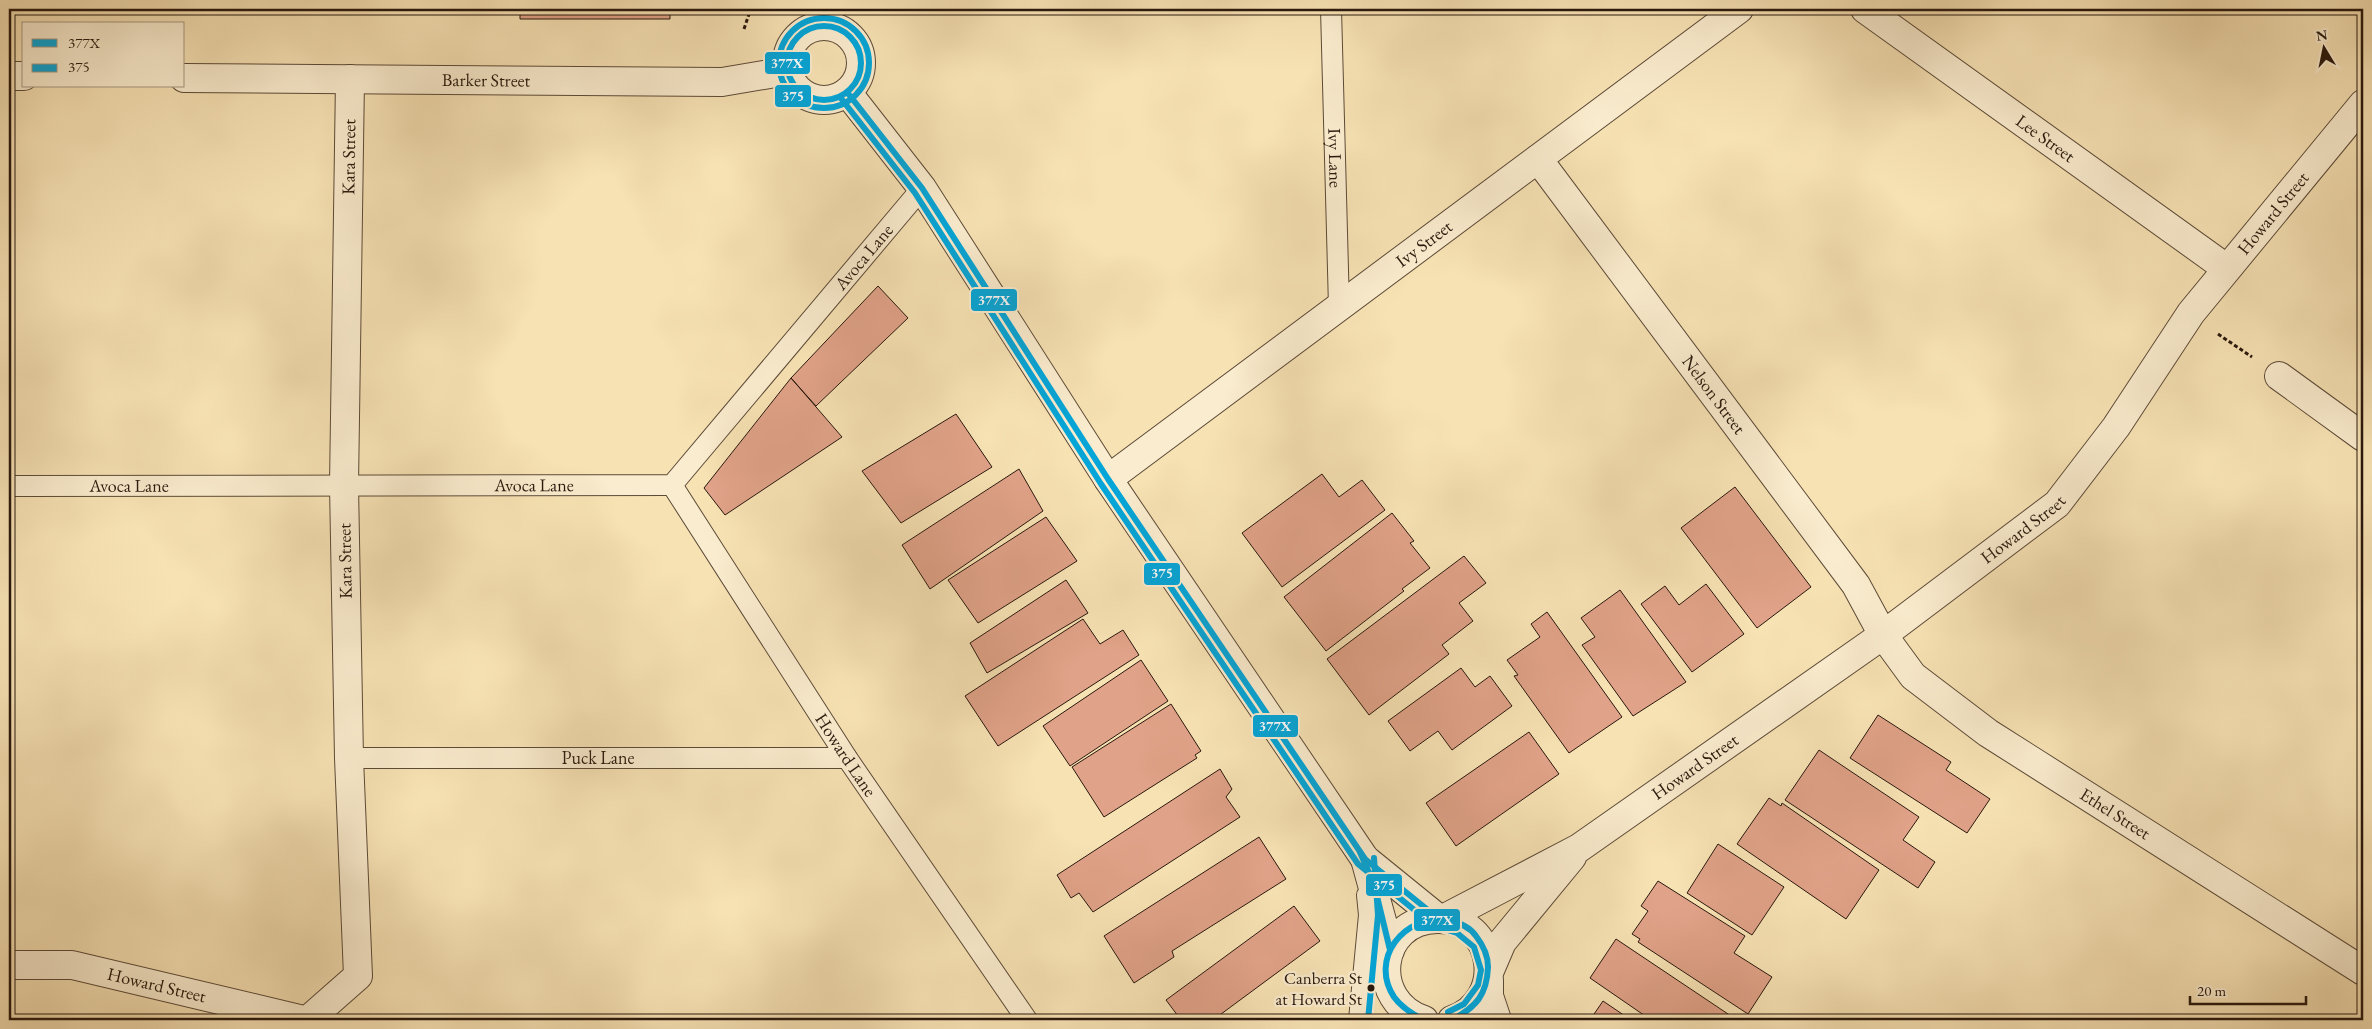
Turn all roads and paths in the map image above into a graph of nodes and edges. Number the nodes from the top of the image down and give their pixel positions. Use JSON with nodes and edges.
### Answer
{"nodes":[{"id":1,"x":1331,"y":9,"type":"edge"},
{"id":2,"x":1739,"y":9,"type":"edge"},
{"id":3,"x":1865,"y":9,"type":"edge"},
{"id":4,"x":749,"y":14,"type":"dead end"},
{"id":5,"x":804,"y":19,"type":"edge"},
{"id":6,"x":744,"y":29,"type":"dead end"},
{"id":7,"x":788,"y":71,"type":"junction"},
{"id":8,"x":9,"y":76,"type":"edge"},
{"id":9,"x":22,"y":76,"type":"edge"},
{"id":10,"x":185,"y":78,"type":"edge"},
{"id":11,"x":350,"y":79,"type":"junction"},
{"id":12,"x":847,"y":92,"type":"junction"},
{"id":13,"x":2363,"y":104,"type":"edge"},
{"id":14,"x":1538,"y":159,"type":"junction"},
{"id":15,"x":922,"y":188,"type":"junction"},
{"id":16,"x":2226,"y":268,"type":"junction"},
{"id":17,"x":1339,"y":307,"type":"junction"},
{"id":18,"x":2216,"y":332,"type":"dead end"},
{"id":19,"x":2279,"y":376,"type":"joint"},
{"id":20,"x":2363,"y":437,"type":"edge"},
{"id":21,"x":1108,"y":479,"type":"junction"},
{"id":22,"x":344,"y":485,"type":"junction"},
{"id":23,"x":672,"y":485,"type":"junction"},
{"id":24,"x":9,"y":486,"type":"edge"},
{"id":25,"x":1883,"y":635,"type":"junction"},
{"id":26,"x":349,"y":758,"type":"junction"},
{"id":27,"x":847,"y":758,"type":"junction"},
{"id":28,"x":1579,"y":848,"type":"junction"},
{"id":29,"x":1365,"y":859,"type":"junction"},
{"id":30,"x":1441,"y":919,"type":"junction"},
{"id":31,"x":1390,"y":950,"type":"junction"},
{"id":32,"x":9,"y":965,"type":"edge"},
{"id":33,"x":2363,"y":971,"type":"edge"},
{"id":34,"x":1489,"y":975,"type":"junction"},
{"id":35,"x":1391,"y":994,"type":"junction"},
{"id":36,"x":306,"y":1020,"type":"edge"},
{"id":37,"x":1027,"y":1020,"type":"edge"},
{"id":38,"x":1359,"y":1020,"type":"edge"},
{"id":39,"x":1393,"y":1020,"type":"edge"},
{"id":40,"x":1424,"y":1020,"type":"edge"},
{"id":41,"x":1452,"y":1020,"type":"edge"},
{"id":42,"x":1497,"y":1020,"type":"edge"}],
"edges":[{"from":1,"to":17,"type":"lane","name":"Ivy Lane"},
{"from":2,"to":14,"type":"street","name":"Ivy Street"},
{"from":3,"to":16,"type":"street","name":"Lee Street"},
{"from":4,"to":6,"type":"path"},
{"from":5,"to":7,"type":"street"},
{"from":5,"to":12,"type":"street"},
{"from":7,"to":11,"type":"street","name":"Barker Street"},
{"from":7,"to":12,"type":"street"},
{"from":8,"to":9,"type":"street"},
{"from":10,"to":11,"type":"street","name":"Barker Street"},
{"from":11,"to":22,"type":"street","name":"Kara Street"},
{"from":12,"to":15,"type":"street"},
{"from":13,"to":16,"type":"street","name":"Howard Street"},
{"from":14,"to":17,"type":"street","name":"Ivy Street"},
{"from":14,"to":25,"type":"street","name":"Nelson Street"},
{"from":15,"to":21,"type":"street"},
{"from":15,"to":23,"type":"lane","name":"Avoca Lane"},
{"from":16,"to":25,"type":"street","name":"Howard Street"},
{"from":17,"to":21,"type":"street","name":"Ivy Street"},
{"from":18,"to":19,"type":"path"},
{"from":19,"to":20,"type":"street"},
{"from":21,"to":29,"type":"street"},
{"from":22,"to":23,"type":"lane","name":"Avoca Lane"},
{"from":22,"to":24,"type":"lane","name":"Avoca Lane"},
{"from":22,"to":26,"type":"street","name":"Kara Street"},
{"from":23,"to":27,"type":"lane","name":"Howard Lane"},
{"from":25,"to":28,"type":"street","name":"Howard Street"},
{"from":25,"to":33,"type":"street","name":"Ethel Street"},
{"from":26,"to":27,"type":"lane","name":"Puck Lane"},
{"from":26,"to":36,"type":"street","name":"Kara Street"},
{"from":27,"to":37,"type":"lane","name":"Howard Lane"},
{"from":28,"to":30,"type":"street","name":"Howard Street"},
{"from":28,"to":34,"type":"street","name":"Howard Street"},
{"from":29,"to":30,"type":"street"},
{"from":29,"to":31,"type":"street"},
{"from":29,"to":38,"type":"lane"},
{"from":30,"to":31,"type":"street","name":"Howard Street"},
{"from":30,"to":34,"type":"street"},
{"from":31,"to":35,"type":"street"},
{"from":32,"to":36,"type":"street","name":"Howard Street"},
{"from":34,"to":41,"type":"street","name":"Howard Street"},
{"from":34,"to":42,"type":"street"},
{"from":35,"to":39,"type":"street"},
{"from":35,"to":40,"type":"street"}]}
